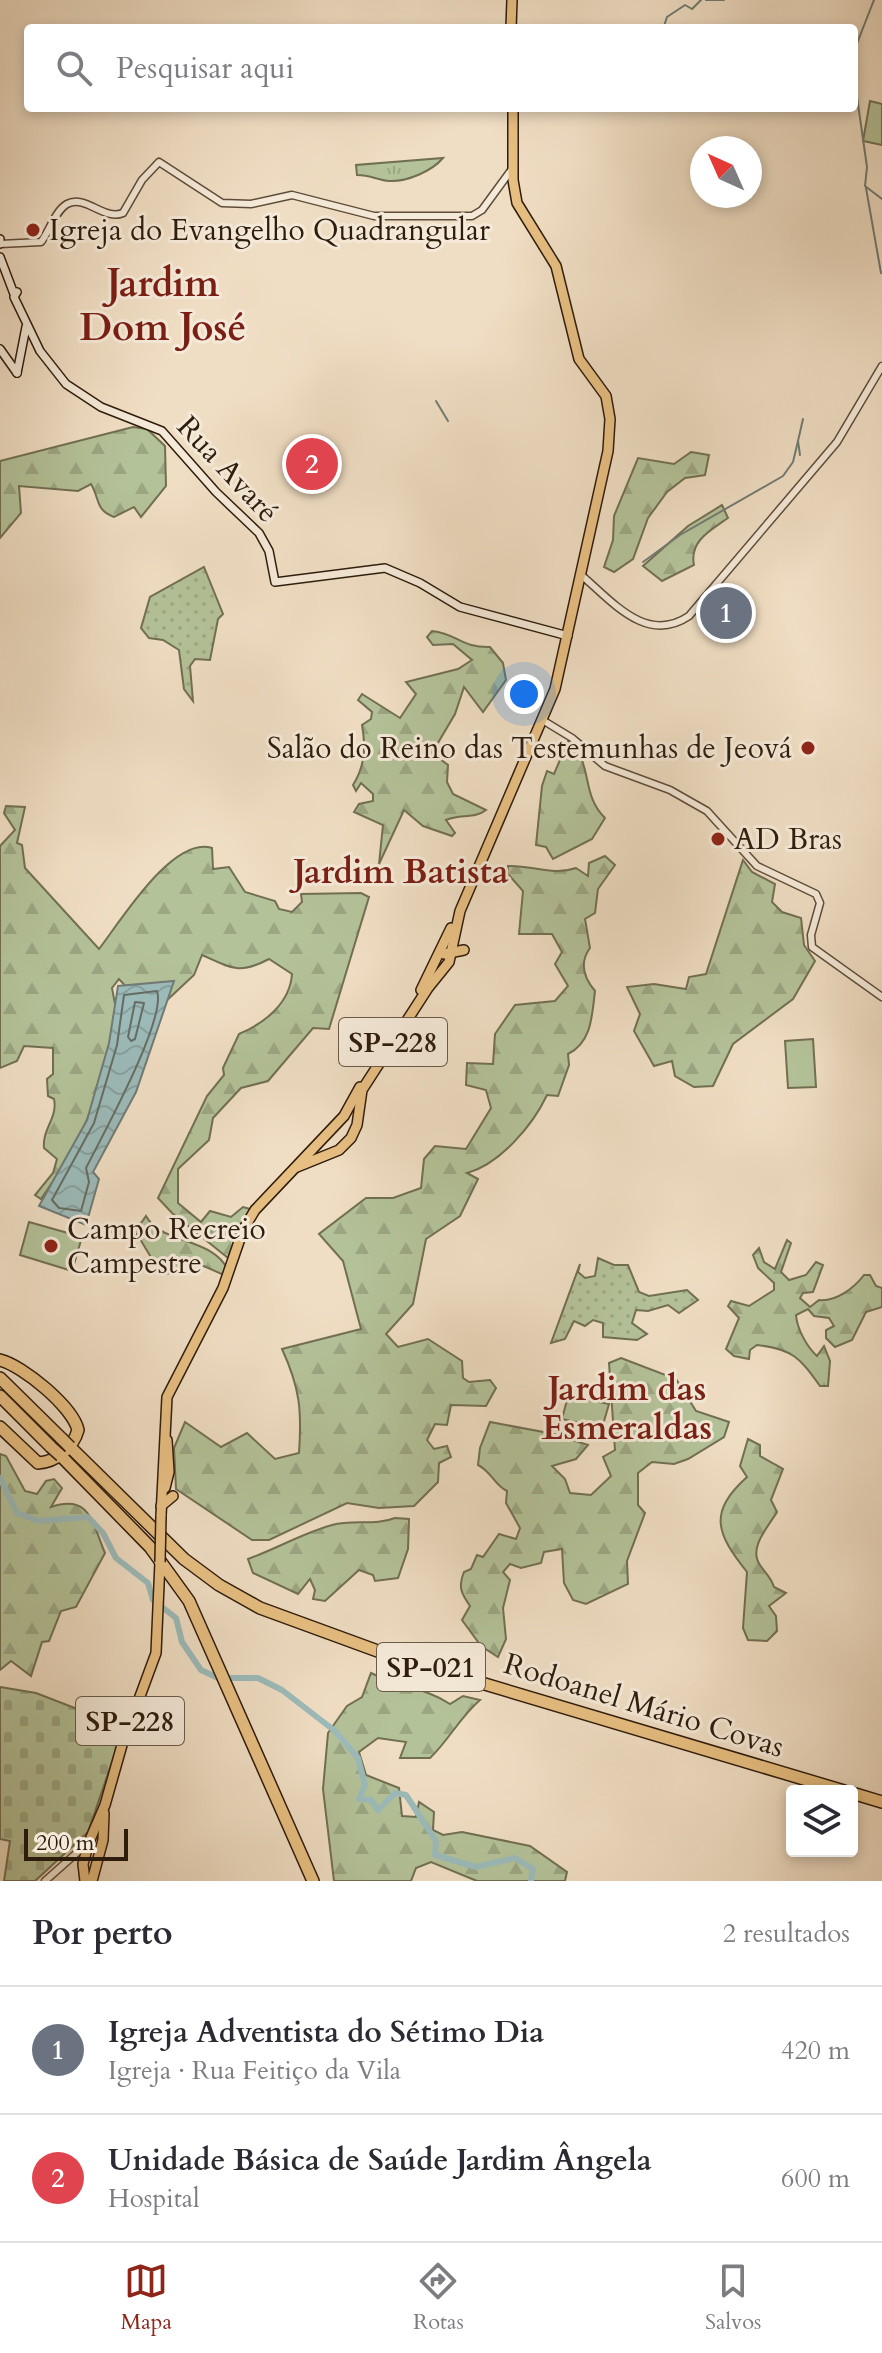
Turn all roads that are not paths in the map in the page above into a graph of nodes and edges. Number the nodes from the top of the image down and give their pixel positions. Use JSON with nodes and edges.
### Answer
{"nodes":[{"id":1,"x":512,"y":0,"type":"edge"},
{"id":2,"x":511,"y":24,"type":"edge"},
{"id":3,"x":513,"y":112,"type":"edge"},
{"id":4,"x":512,"y":169,"type":"junction"},
{"id":5,"x":2,"y":241,"type":"edge"},
{"id":6,"x":0,"y":257,"type":"edge"},
{"id":7,"x":26,"y":327,"type":"junction"},
{"id":8,"x":0,"y":349,"type":"edge"},
{"id":9,"x":882,"y":366,"type":"edge"},
{"id":10,"x":871,"y":390,"type":"dead end"},
{"id":11,"x":862,"y":400,"type":"junction"},
{"id":12,"x":580,"y":574,"type":"junction"},
{"id":13,"x":577,"y":589,"type":"junction"},
{"id":14,"x":597,"y":589,"type":"junction"},
{"id":15,"x":568,"y":636,"type":"junction"},
{"id":16,"x":544,"y":721,"type":"junction"},
{"id":17,"x":450,"y":933,"type":"junction"},
{"id":18,"x":450,"y":954,"type":"junction"},
{"id":19,"x":440,"y":964,"type":"junction"},
{"id":20,"x":882,"y":997,"type":"edge"},
{"id":21,"x":344,"y":1116,"type":"junction"},
{"id":22,"x":357,"y":1125,"type":"junction"},
{"id":23,"x":297,"y":1167,"type":"junction"},
{"id":24,"x":0,"y":1360,"type":"edge"},
{"id":25,"x":0,"y":1378,"type":"edge"},
{"id":26,"x":33,"y":1378,"type":"junction"},
{"id":27,"x":0,"y":1396,"type":"edge"},
{"id":28,"x":0,"y":1402,"type":"edge"},
{"id":29,"x":33,"y":1410,"type":"junction"},
{"id":30,"x":21,"y":1417,"type":"junction"},
{"id":31,"x":0,"y":1427,"type":"edge"},
{"id":32,"x":824,"y":1785,"type":"edge"},
{"id":33,"x":858,"y":1795,"type":"edge"},
{"id":34,"x":882,"y":1802,"type":"edge"},
{"id":35,"x":105,"y":1805,"type":"junction"},
{"id":36,"x":89,"y":1842,"type":"junction"},
{"id":37,"x":102,"y":1846,"type":"junction"},
{"id":38,"x":67,"y":1860,"type":"junction"},
{"id":39,"x":98,"y":1862,"type":"junction"},
{"id":40,"x":83,"y":1864,"type":"junction"},
{"id":41,"x":45,"y":1881,"type":"edge"},
{"id":42,"x":85,"y":1881,"type":"edge"},
{"id":43,"x":92,"y":1881,"type":"edge"},
{"id":44,"x":313,"y":1881,"type":"edge"}],
"edges":[{"from":1,"to":2,"type":"main road"},
{"from":3,"to":4,"type":"main road","number":"SP-228"},
{"from":4,"to":5,"type":"street"},
{"from":4,"to":12,"type":"main road","number":"SP-228"},
{"from":6,"to":7,"type":"main road","name":"Rua Avaré"},
{"from":7,"to":8,"type":"main road"},
{"from":7,"to":15,"type":"main road","name":"Rua Avaré"},
{"from":9,"to":11,"type":"street"},
{"from":10,"to":11,"type":"street"},
{"from":11,"to":14,"type":"street"},
{"from":12,"to":13,"type":"main road","number":"SP-228"},
{"from":12,"to":14,"type":"street"},
{"from":13,"to":14,"type":"street"},
{"from":13,"to":15,"type":"main road","number":"SP-228"},
{"from":15,"to":16,"type":"main road","number":"SP-228"},
{"from":16,"to":17,"type":"main road","number":"SP-228"},
{"from":16,"to":20,"type":"street"},
{"from":17,"to":18,"type":"main road"},
{"from":17,"to":18,"type":"main road"},
{"from":17,"to":19,"type":"main road","number":"SP-228"},
{"from":18,"to":19,"type":"main road","number":"SP-228"},
{"from":19,"to":21,"type":"main road","number":"SP-228"},
{"from":19,"to":22,"type":"main road","number":"SP-228"},
{"from":21,"to":22,"type":"main road"},
{"from":21,"to":23,"type":"main road","number":"SP-228"},
{"from":22,"to":23,"type":"main road","number":"SP-228"},
{"from":23,"to":35,"type":"main road","number":"SP-228","bridge":true},
{"from":24,"to":26,"type":"highway"},
{"from":25,"to":29,"type":"highway","name":"Rodoanel Mário Covas","number":"SP-021"},
{"from":26,"to":29,"type":"highway"},
{"from":26,"to":31,"type":"highway"},
{"from":27,"to":30,"type":"highway"},
{"from":28,"to":30,"type":"highway"},
{"from":29,"to":32,"type":"highway","name":"Rodoanel Mário Covas","number":"SP-021"},
{"from":30,"to":44,"type":"highway","bridge":true},
{"from":33,"to":34,"type":"highway"},
{"from":35,"to":36,"type":"main road","number":"SP-228"},
{"from":35,"to":37,"type":"main road","number":"SP-228"},
{"from":36,"to":37,"type":"main road"},
{"from":36,"to":38,"type":"street"},
{"from":36,"to":40,"type":"main road","number":"SP-228"},
{"from":37,"to":39,"type":"main road","number":"SP-228"},
{"from":38,"to":40,"type":"street"},
{"from":38,"to":41,"type":"street"},
{"from":39,"to":40,"type":"main road"},
{"from":39,"to":43,"type":"main road","number":"SP-228"},
{"from":40,"to":42,"type":"main road","number":"SP-228"}]}
